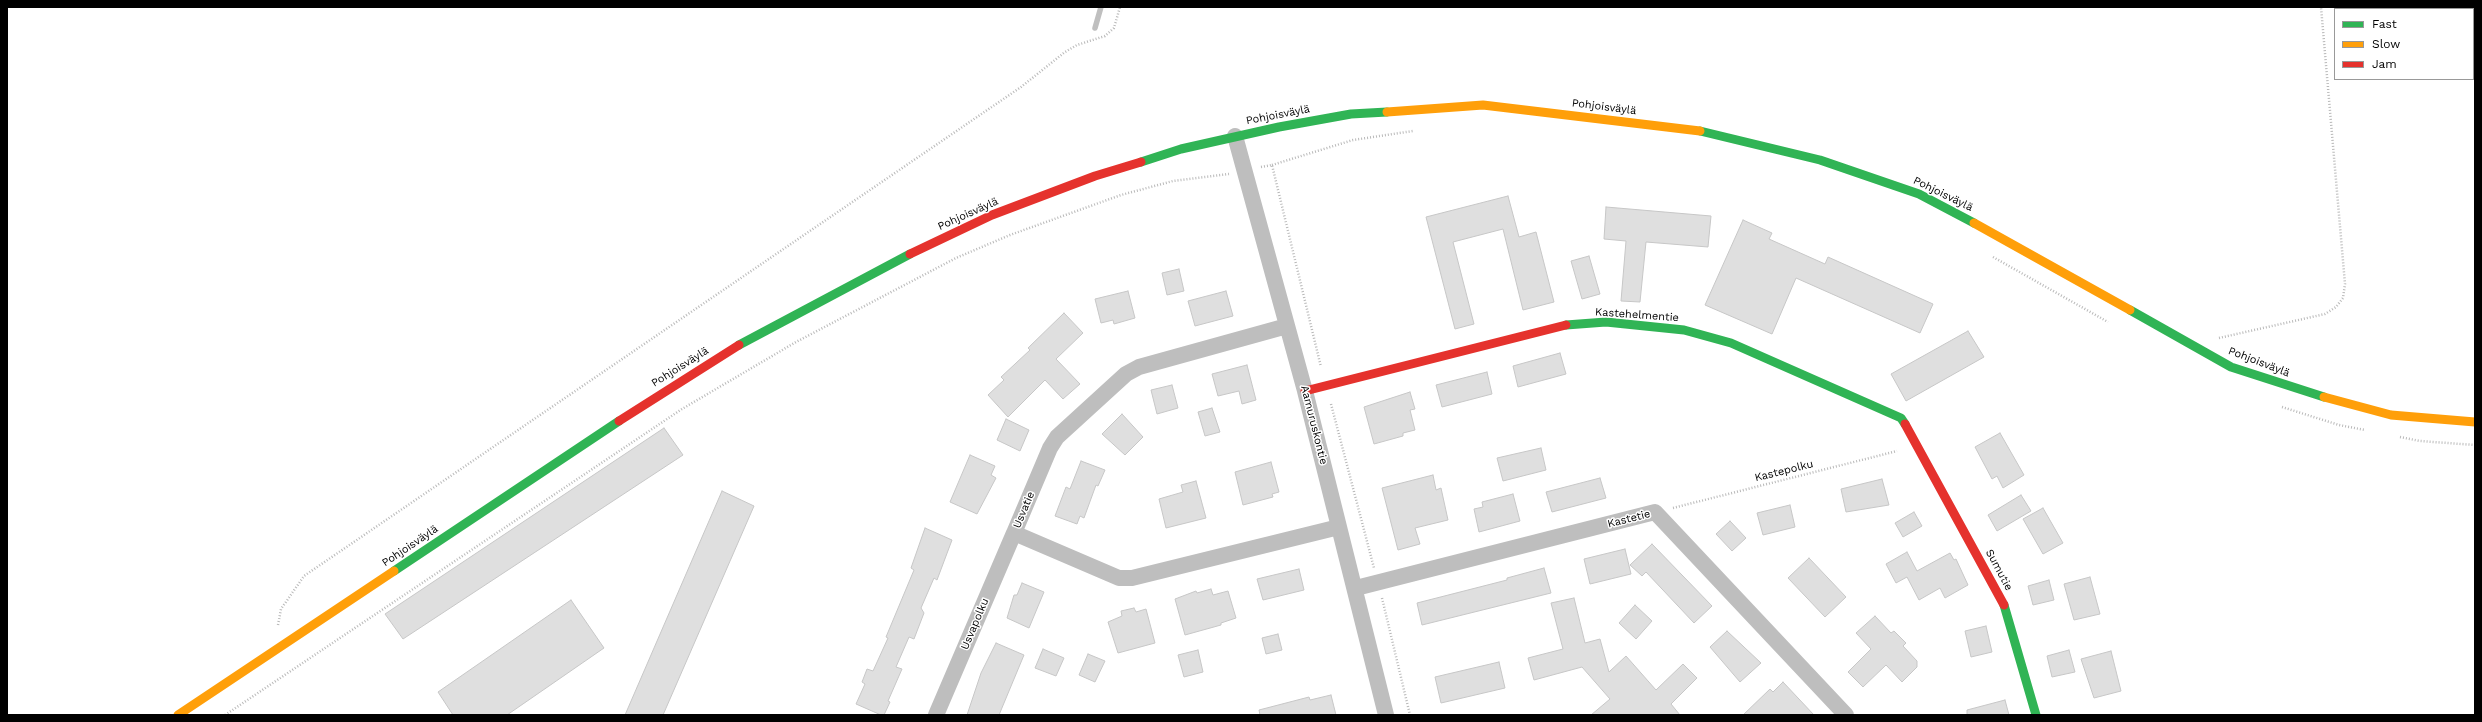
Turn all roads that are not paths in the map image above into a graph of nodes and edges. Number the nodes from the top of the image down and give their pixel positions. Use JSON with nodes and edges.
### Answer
{"nodes":[{"id":1,"x":1235,"y":136,"type":"junction"},
{"id":2,"x":1287,"y":326,"type":"junction"},
{"id":3,"x":1306,"y":390,"type":"junction"},
{"id":4,"x":2475,"y":422,"type":"edge"},
{"id":5,"x":1918,"y":446,"type":"joint"},
{"id":6,"x":1339,"y":527,"type":"junction"},
{"id":7,"x":1014,"y":533,"type":"junction"},
{"id":8,"x":1356,"y":588,"type":"junction"},
{"id":9,"x":178,"y":715,"type":"edge"},
{"id":10,"x":936,"y":715,"type":"edge"},
{"id":11,"x":1386,"y":715,"type":"edge"},
{"id":12,"x":1846,"y":715,"type":"edge"},
{"id":13,"x":2036,"y":715,"type":"edge"}],
"edges":[{"from":1,"to":2,"type":"street","name":"Aamuruskontie"},
{"from":1,"to":4,"type":"main road","name":"Pohjoisväylä"},
{"from":1,"to":9,"type":"main road","name":"Pohjoisväylä"},
{"from":2,"to":3,"type":"street","name":"Aamuruskontie"},
{"from":2,"to":7,"type":"street","name":"Usvatie"},
{"from":3,"to":5,"type":"main road","name":"Kastehelmentie"},
{"from":3,"to":6,"type":"street","name":"Aamuruskontie"},
{"from":5,"to":13,"type":"main road","name":"Sumutie"},
{"from":6,"to":7,"type":"street","name":"Usvatie"},
{"from":6,"to":8,"type":"street","name":"Aamuruskontie"},
{"from":7,"to":10,"type":"street","name":"Usvapolku"},
{"from":8,"to":11,"type":"street","name":"Aamuruskontie"},
{"from":8,"to":12,"type":"street","name":"Kastetie"}]}
